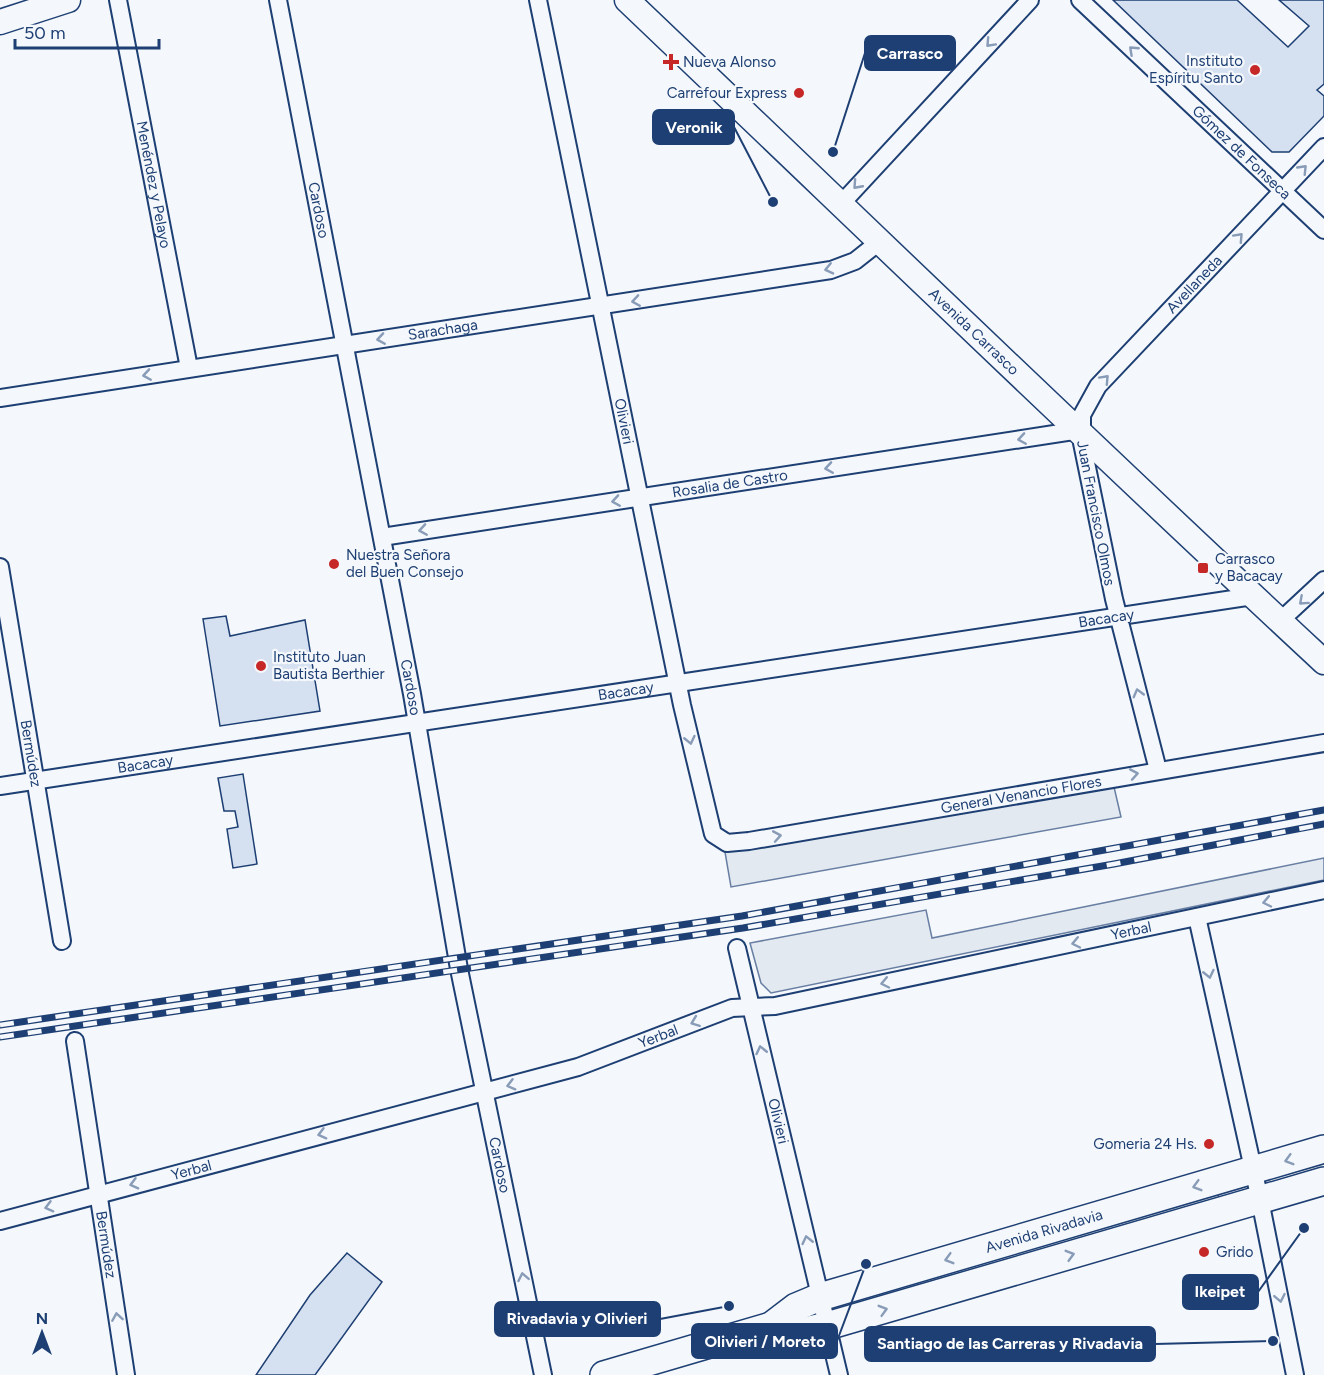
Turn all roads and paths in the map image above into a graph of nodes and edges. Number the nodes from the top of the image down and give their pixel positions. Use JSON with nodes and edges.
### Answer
{"nodes":[{"id":1,"x":68,"y":0,"type":"edge"},
{"id":2,"x":118,"y":0,"type":"edge"},
{"id":3,"x":279,"y":0,"type":"edge"},
{"id":4,"x":538,"y":0,"type":"edge"},
{"id":5,"x":627,"y":0,"type":"edge"},
{"id":6,"x":1030,"y":0,"type":"edge"},
{"id":7,"x":1080,"y":0,"type":"edge"},
{"id":8,"x":0,"y":22,"type":"edge"},
{"id":9,"x":1324,"y":147,"type":"edge"},
{"id":10,"x":1282,"y":190,"type":"junction"},
{"id":11,"x":841,"y":204,"type":"junction"},
{"id":12,"x":1324,"y":230,"type":"edge"},
{"id":13,"x":879,"y":242,"type":"junction"},
{"id":14,"x":600,"y":306,"type":"junction"},
{"id":15,"x":347,"y":345,"type":"junction"},
{"id":16,"x":189,"y":368,"type":"junction"},
{"id":17,"x":0,"y":398,"type":"edge"},
{"id":18,"x":1080,"y":430,"type":"junction"},
{"id":19,"x":641,"y":497,"type":"junction"},
{"id":20,"x":382,"y":537,"type":"junction"},
{"id":21,"x":0,"y":567,"type":"edge"},
{"id":22,"x":1324,"y":580,"type":"edge"},
{"id":23,"x":1253,"y":596,"type":"junction"},
{"id":24,"x":1119,"y":618,"type":"junction"},
{"id":25,"x":1280,"y":621,"type":"junction"},
{"id":26,"x":1324,"y":662,"type":"edge"},
{"id":27,"x":678,"y":682,"type":"junction"},
{"id":28,"x":417,"y":721,"type":"junction"},
{"id":29,"x":1324,"y":743,"type":"edge"},
{"id":30,"x":1158,"y":770,"type":"junction"},
{"id":31,"x":37,"y":780,"type":"junction"},
{"id":32,"x":0,"y":786,"type":"edge"},
{"id":33,"x":720,"y":839,"type":"joint"},
{"id":34,"x":1324,"y":890,"type":"edge"},
{"id":35,"x":1197,"y":917,"type":"junction"},
{"id":36,"x":62,"y":941,"type":"dead end"},
{"id":37,"x":737,"y":948,"type":"dead end"},
{"id":38,"x":751,"y":1008,"type":"junction"},
{"id":39,"x":75,"y":1041,"type":"dead end"},
{"id":40,"x":485,"y":1091,"type":"junction"},
{"id":41,"x":1324,"y":1149,"type":"edge"},
{"id":42,"x":1253,"y":1170,"type":"junction"},
{"id":43,"x":1324,"y":1181,"type":"edge"},
{"id":44,"x":98,"y":1194,"type":"junction"},
{"id":45,"x":1260,"y":1200,"type":"junction"},
{"id":46,"x":0,"y":1221,"type":"edge"},
{"id":47,"x":820,"y":1297,"type":"junction"},
{"id":48,"x":771,"y":1326,"type":"junction"},
{"id":49,"x":827,"y":1326,"type":"junction"},
{"id":50,"x":644,"y":1370,"type":"edge"},
{"id":51,"x":126,"y":1375,"type":"edge"},
{"id":52,"x":543,"y":1375,"type":"edge"},
{"id":53,"x":604,"y":1375,"type":"edge"},
{"id":54,"x":839,"y":1375,"type":"edge"},
{"id":55,"x":1295,"y":1375,"type":"edge"}],
"edges":[{"from":1,"to":8,"type":"main road"},
{"from":2,"to":16,"type":"street","name":"Menéndez y Pelayo"},
{"from":3,"to":15,"type":"street","name":"Cardoso"},
{"from":4,"to":14,"type":"street","name":"Olivieri"},
{"from":5,"to":11,"type":"main road","name":"Avenida Carrasco"},
{"from":6,"to":11,"type":"street","one_way":true},
{"from":10,"to":7,"type":"street","name":"Gómez de Fonseca","one_way":true},
{"from":10,"to":9,"type":"street","name":"Avellaneda","one_way":true},
{"from":10,"to":12,"type":"street","name":"Gómez de Fonseca"},
{"from":18,"to":10,"type":"street","name":"Avellaneda","one_way":true},
{"from":11,"to":13,"type":"main road","name":"Avenida Carrasco"},
{"from":13,"to":14,"type":"street","name":"Sarachaga","one_way":true},
{"from":13,"to":18,"type":"main road","name":"Avenida Carrasco"},
{"from":14,"to":15,"type":"street","name":"Sarachaga","one_way":true},
{"from":14,"to":19,"type":"street","name":"Olivieri"},
{"from":15,"to":16,"type":"street","name":"Sarachaga"},
{"from":15,"to":20,"type":"street","name":"Cardoso"},
{"from":16,"to":17,"type":"street","name":"Sarachaga","one_way":true},
{"from":18,"to":19,"type":"street","name":"Rosalia de Castro","one_way":true},
{"from":18,"to":23,"type":"main road","name":"Avenida Carrasco"},
{"from":18,"to":24,"type":"street","name":"Juan Francisco Olmos"},
{"from":19,"to":20,"type":"street","name":"Rosalia de Castro","one_way":true},
{"from":19,"to":27,"type":"street","name":"Olivieri"},
{"from":20,"to":28,"type":"street","name":"Cardoso"},
{"from":21,"to":31,"type":"street","name":"Bermúdez"},
{"from":22,"to":25,"type":"street","one_way":true},
{"from":23,"to":24,"type":"street","name":"Bacacay"},
{"from":23,"to":25,"type":"main road","name":"Avenida Carrasco"},
{"from":24,"to":27,"type":"street","name":"Bacacay"},
{"from":30,"to":24,"type":"street","name":"Juan Francisco Olmos","one_way":true},
{"from":25,"to":26,"type":"main road","name":"Avenida Carrasco"},
{"from":27,"to":28,"type":"street","name":"Bacacay"},
{"from":27,"to":33,"type":"street","name":"Olivieri","one_way":true},
{"from":28,"to":31,"type":"street","name":"Bacacay"},
{"from":28,"to":40,"type":"street","name":"Cardoso"},
{"from":29,"to":30,"type":"street","name":"General Venancio Flores"},
{"from":33,"to":30,"type":"street","name":"General Venancio Flores","one_way":true},
{"from":31,"to":32,"type":"street","name":"Bacacay"},
{"from":31,"to":36,"type":"street","name":"Bermúdez"},
{"from":34,"to":35,"type":"street","name":"Yerbal","one_way":true},
{"from":35,"to":38,"type":"street","name":"Yerbal","one_way":true},
{"from":35,"to":42,"type":"street","one_way":true},
{"from":37,"to":38,"type":"street","name":"Olivieri"},
{"from":38,"to":40,"type":"street","name":"Yerbal","one_way":true},
{"from":47,"to":38,"type":"street","name":"Olivieri","one_way":true},
{"from":39,"to":44,"type":"street","name":"Bermúdez"},
{"from":40,"to":44,"type":"street","name":"Yerbal","one_way":true},
{"from":52,"to":40,"type":"street","name":"Cardoso","one_way":true},
{"from":41,"to":42,"type":"main road","name":"Avenida Rivadavia","one_way":true},
{"from":42,"to":45,"type":"street"},
{"from":42,"to":47,"type":"main road","name":"Avenida Rivadavia","one_way":true},
{"from":43,"to":45,"type":"main road","name":"Avenida Rivadavia"},
{"from":44,"to":46,"type":"street","name":"Yerbal","one_way":true},
{"from":51,"to":44,"type":"street","name":"Bermúdez","one_way":true},
{"from":49,"to":45,"type":"main road","name":"Avenida Rivadavia","one_way":true},
{"from":45,"to":55,"type":"street","one_way":true},
{"from":47,"to":48,"type":"main road","name":"Avenida Rivadavia"},
{"from":47,"to":49,"type":"street","name":"Olivieri"},
{"from":48,"to":49,"type":"main road","name":"Avenida Rivadavia"},
{"from":48,"to":50,"type":"main road","name":"Avenida Rivadavia"},
{"from":49,"to":54,"type":"street","name":"Olivieri"},
{"from":50,"to":53,"type":"main road","name":"Avenida Rivadavia"}]}
